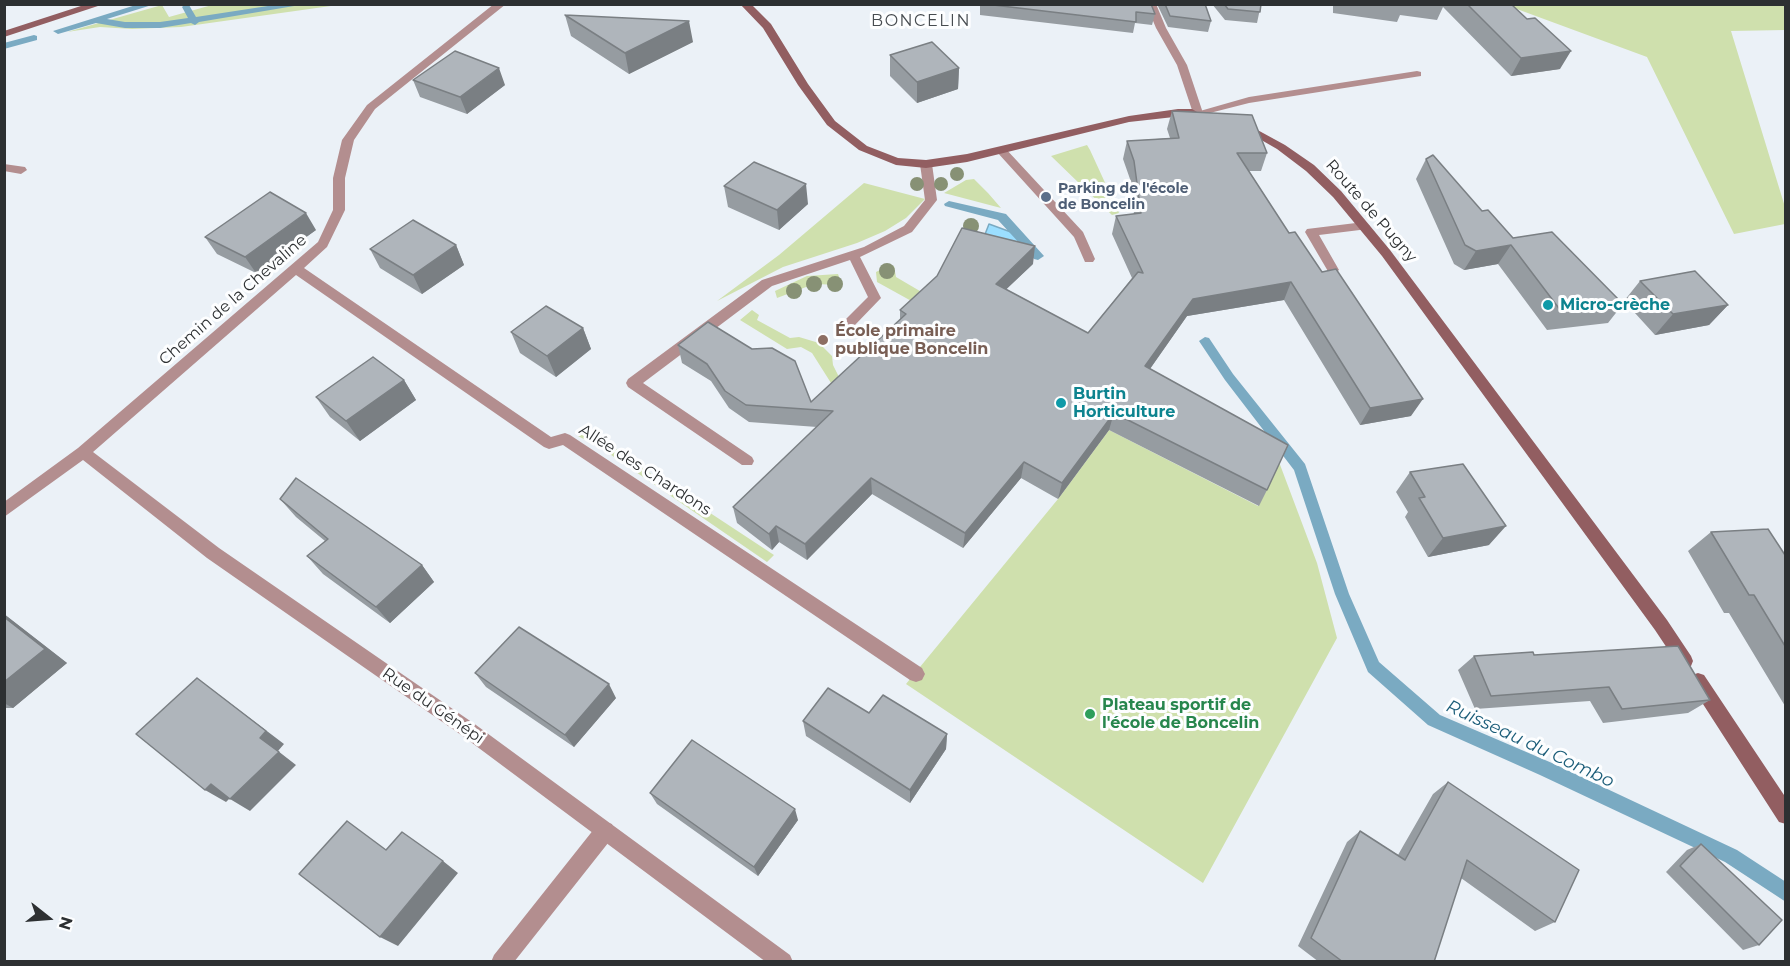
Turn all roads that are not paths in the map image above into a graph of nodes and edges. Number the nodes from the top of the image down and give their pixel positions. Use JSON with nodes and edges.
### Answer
{"nodes":[{"id":1,"x":99,"y":4,"type":"edge"},
{"id":2,"x":501,"y":4,"type":"edge"},
{"id":3,"x":745,"y":4,"type":"edge"},
{"id":4,"x":1151,"y":4,"type":"edge"},
{"id":5,"x":6,"y":33,"type":"edge"},
{"id":6,"x":1417,"y":74,"type":"dead end"},
{"id":7,"x":1198,"y":113,"type":"junction"},
{"id":8,"x":1001,"y":150,"type":"junction"},
{"id":9,"x":926,"y":164,"type":"junction"},
{"id":10,"x":4,"y":167,"type":"edge"},
{"id":11,"x":21,"y":170,"type":"dead end"},
{"id":12,"x":1364,"y":226,"type":"junction"},
{"id":13,"x":853,"y":255,"type":"junction"},
{"id":14,"x":1089,"y":259,"type":"dead end"},
{"id":15,"x":295,"y":268,"type":"junction"},
{"id":16,"x":1333,"y":270,"type":"edge"},
{"id":17,"x":849,"y":323,"type":"dead end"},
{"id":18,"x":83,"y":452,"type":"junction"},
{"id":19,"x":747,"y":461,"type":"dead end"},
{"id":20,"x":4,"y":511,"type":"edge"},
{"id":21,"x":916,"y":674,"type":"dead end"},
{"id":22,"x":1785,"y":815,"type":"edge"},
{"id":23,"x":605,"y":831,"type":"junction"},
{"id":24,"x":501,"y":962,"type":"edge"},
{"id":25,"x":783,"y":962,"type":"edge"}],
"edges":[{"from":1,"to":5,"type":"street"},
{"from":2,"to":15,"type":"street","name":"Chemin de la Chevaline"},
{"from":3,"to":9,"type":"street","name":"Route de Pugny"},
{"from":4,"to":7,"type":"street"},
{"from":6,"to":7,"type":"street"},
{"from":7,"to":8,"type":"street","name":"Route de Pugny"},
{"from":7,"to":12,"type":"street","name":"Route de Pugny"},
{"from":8,"to":9,"type":"street","name":"Route de Pugny"},
{"from":8,"to":14,"type":"street"},
{"from":9,"to":13,"type":"street"},
{"from":10,"to":11,"type":"street"},
{"from":12,"to":16,"type":"street"},
{"from":12,"to":22,"type":"street","name":"Route de Pugny"},
{"from":13,"to":17,"type":"street"},
{"from":13,"to":19,"type":"street"},
{"from":15,"to":18,"type":"street","name":"Chemin de la Chevaline"},
{"from":15,"to":21,"type":"street","name":"Allée des Chardons"},
{"from":18,"to":20,"type":"street","name":"Chemin de la Chevaline"},
{"from":18,"to":23,"type":"street","name":"Rue du Génépi"},
{"from":23,"to":24,"type":"street"},
{"from":23,"to":25,"type":"street","name":"Rue du Génépi"}]}
